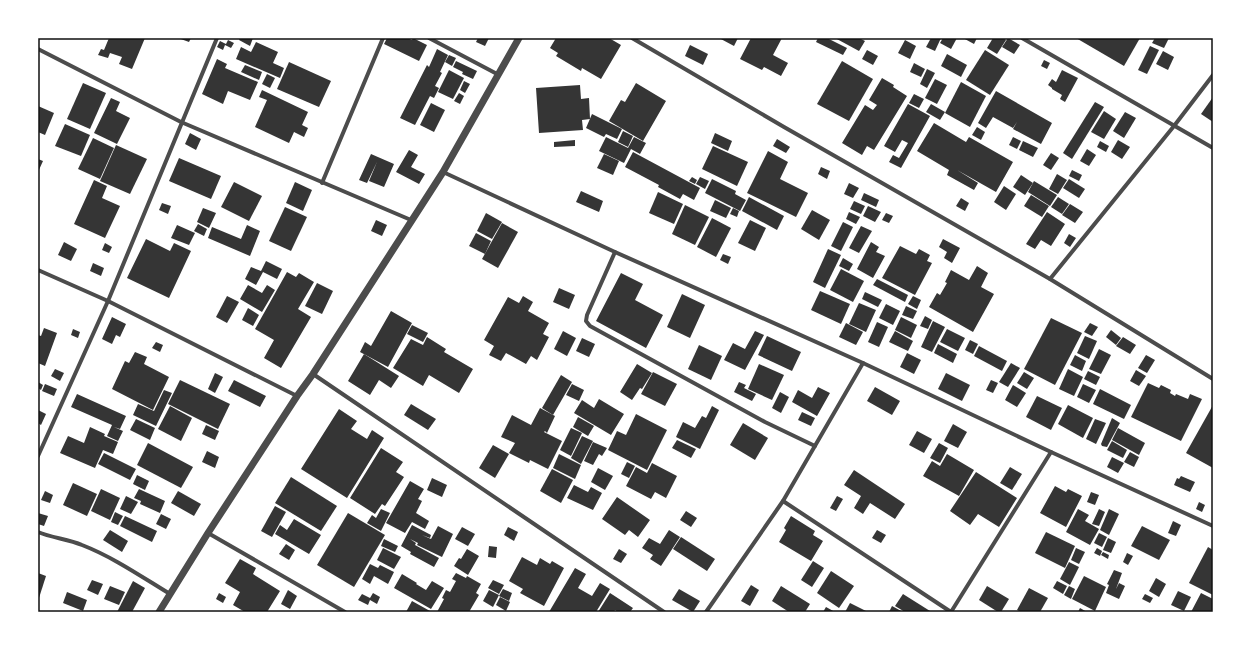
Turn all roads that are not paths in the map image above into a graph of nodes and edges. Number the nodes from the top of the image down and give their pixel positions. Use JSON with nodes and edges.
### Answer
{"nodes":[{"id":1,"x":217,"y":38,"type":"edge"},
{"id":2,"x":383,"y":38,"type":"edge"},
{"id":3,"x":429,"y":38,"type":"edge"},
{"id":4,"x":519,"y":38,"type":"edge"},
{"id":5,"x":632,"y":38,"type":"edge"},
{"id":6,"x":1022,"y":38,"type":"edge"},
{"id":7,"x":38,"y":49,"type":"edge"},
{"id":8,"x":499,"y":75,"type":"junction"},
{"id":9,"x":1213,"y":75,"type":"edge"},
{"id":10,"x":181,"y":122,"type":"junction"},
{"id":11,"x":1174,"y":126,"type":"junction"},
{"id":12,"x":1213,"y":148,"type":"edge"},
{"id":13,"x":443,"y":172,"type":"junction"},
{"id":14,"x":322,"y":183,"type":"junction"},
{"id":15,"x":411,"y":220,"type":"junction"},
{"id":16,"x":615,"y":252,"type":"junction"},
{"id":17,"x":38,"y":270,"type":"edge"},
{"id":18,"x":1050,"y":279,"type":"junction"},
{"id":19,"x":108,"y":301,"type":"junction"},
{"id":20,"x":863,"y":363,"type":"junction"},
{"id":21,"x":313,"y":374,"type":"junction"},
{"id":22,"x":1213,"y":379,"type":"edge"},
{"id":23,"x":297,"y":396,"type":"junction"},
{"id":24,"x":815,"y":446,"type":"junction"},
{"id":25,"x":1051,"y":452,"type":"junction"},
{"id":26,"x":38,"y":456,"type":"edge"},
{"id":27,"x":783,"y":501,"type":"junction"},
{"id":28,"x":1213,"y":526,"type":"edge"},
{"id":29,"x":38,"y":532,"type":"edge"},
{"id":30,"x":208,"y":533,"type":"junction"},
{"id":31,"x":170,"y":594,"type":"junction"},
{"id":32,"x":160,"y":612,"type":"edge"},
{"id":33,"x":345,"y":612,"type":"edge"},
{"id":34,"x":664,"y":612,"type":"edge"},
{"id":35,"x":706,"y":612,"type":"edge"}],
"edges":[{"from":1,"to":10,"type":"street"},
{"from":2,"to":14,"type":"street"},
{"from":3,"to":8,"type":"street"},
{"from":4,"to":8,"type":"street"},
{"from":5,"to":18,"type":"street"},
{"from":6,"to":11,"type":"street"},
{"from":7,"to":10,"type":"street"},
{"from":8,"to":13,"type":"street"},
{"from":9,"to":11,"type":"street"},
{"from":10,"to":14,"type":"street"},
{"from":10,"to":19,"type":"street"},
{"from":11,"to":12,"type":"street"},
{"from":11,"to":18,"type":"street"},
{"from":13,"to":15,"type":"street"},
{"from":13,"to":16,"type":"street"},
{"from":14,"to":15,"type":"street"},
{"from":15,"to":21,"type":"street"},
{"from":16,"to":20,"type":"street"},
{"from":16,"to":24,"type":"street"},
{"from":17,"to":19,"type":"street"},
{"from":18,"to":22,"type":"street"},
{"from":19,"to":23,"type":"street"},
{"from":19,"to":26,"type":"street"},
{"from":20,"to":24,"type":"street"},
{"from":20,"to":25,"type":"street"},
{"from":21,"to":23,"type":"street"},
{"from":21,"to":34,"type":"street"},
{"from":23,"to":30,"type":"street"},
{"from":24,"to":27,"type":"street"},
{"from":25,"to":27,"type":"street"},
{"from":25,"to":28,"type":"street"},
{"from":27,"to":35,"type":"street"},
{"from":29,"to":31,"type":"street"},
{"from":30,"to":31,"type":"street"},
{"from":30,"to":33,"type":"street"},
{"from":31,"to":32,"type":"street"}]}
